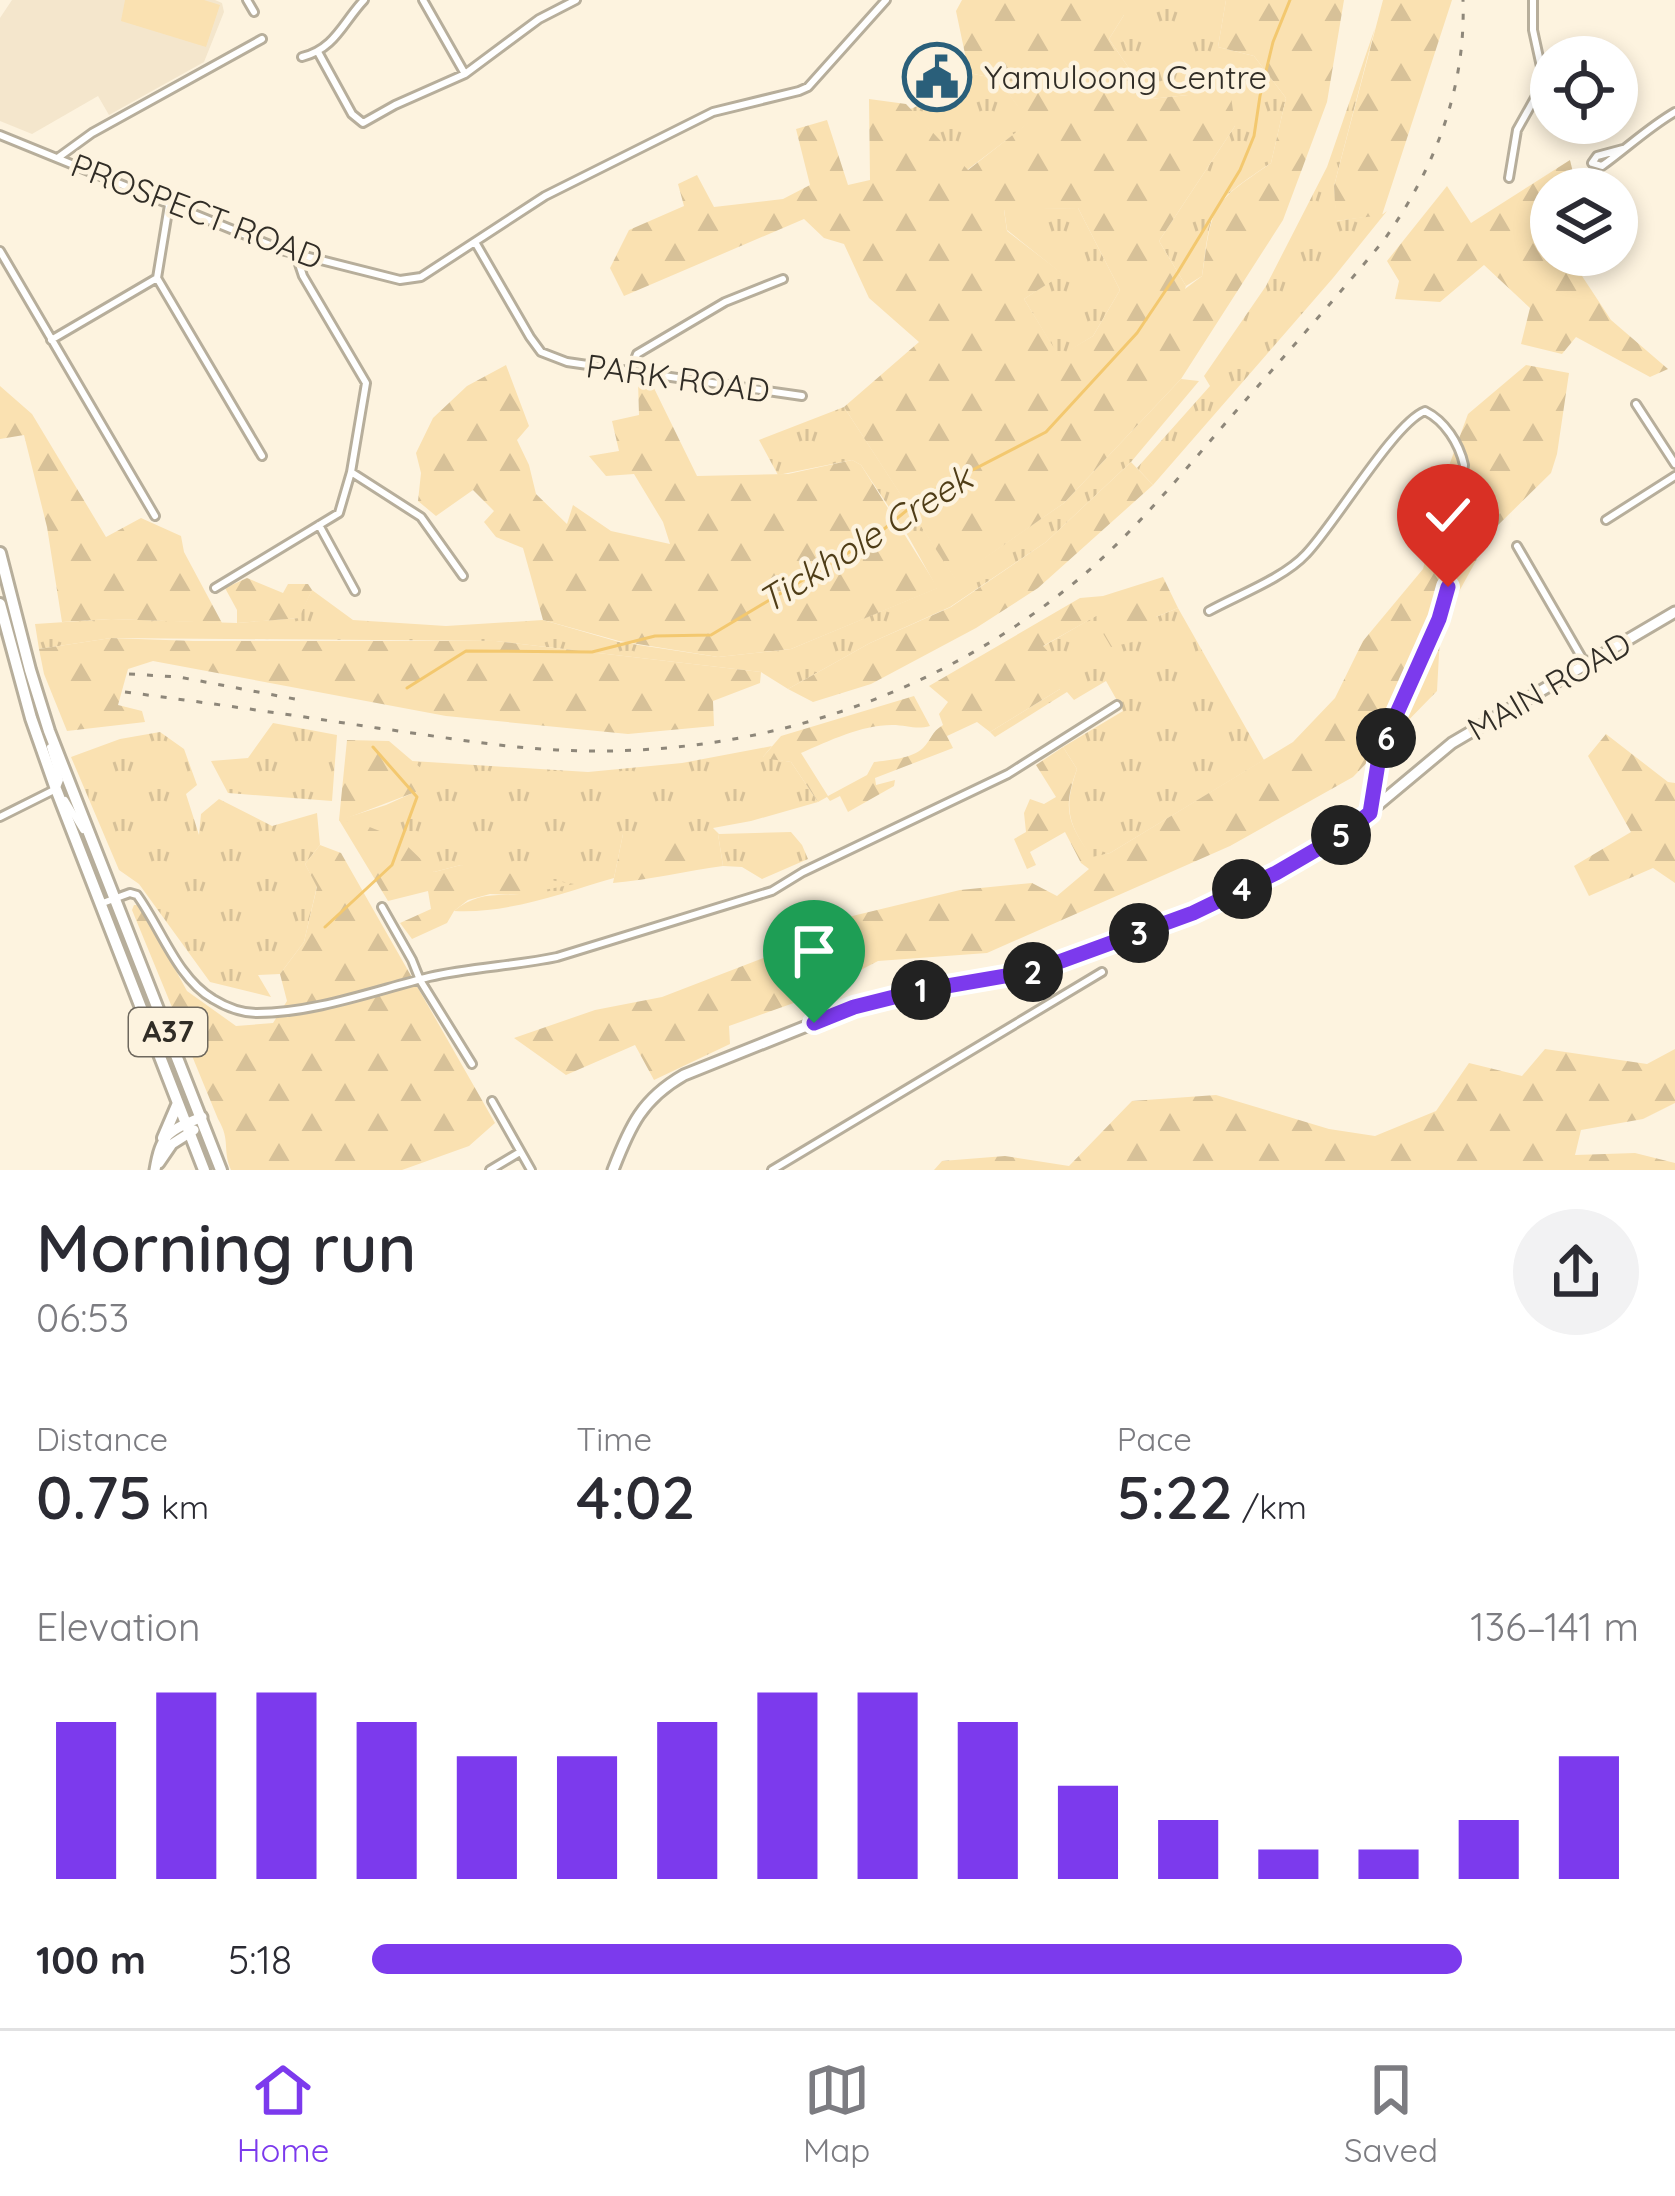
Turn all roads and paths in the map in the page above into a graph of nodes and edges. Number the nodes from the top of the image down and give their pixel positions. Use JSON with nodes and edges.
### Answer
{"nodes":[{"id":1,"x":247,"y":0,"type":"edge"},
{"id":2,"x":364,"y":0,"type":"edge"},
{"id":3,"x":423,"y":0,"type":"edge"},
{"id":4,"x":576,"y":0,"type":"edge"},
{"id":5,"x":886,"y":0,"type":"edge"},
{"id":6,"x":1533,"y":0,"type":"edge"},
{"id":7,"x":254,"y":11,"type":"dead end"},
{"id":8,"x":262,"y":39,"type":"dead end"},
{"id":9,"x":318,"y":52,"type":"junction"},
{"id":10,"x":302,"y":57,"type":"dead end"},
{"id":11,"x":465,"y":74,"type":"junction"},
{"id":12,"x":1675,"y":112,"type":"edge"},
{"id":13,"x":0,"y":135,"type":"edge"},
{"id":14,"x":1623,"y":149,"type":"dead end"},
{"id":15,"x":59,"y":157,"type":"junction"},
{"id":16,"x":1509,"y":178,"type":"dead end"},
{"id":17,"x":169,"y":203,"type":"junction"},
{"id":18,"x":475,"y":242,"type":"junction"},
{"id":19,"x":0,"y":251,"type":"edge"},
{"id":20,"x":296,"y":255,"type":"junction"},
{"id":21,"x":157,"y":278,"type":"junction"},
{"id":22,"x":784,"y":279,"type":"dead end"},
{"id":23,"x":51,"y":340,"type":"junction"},
{"id":24,"x":631,"y":370,"type":"junction"},
{"id":25,"x":802,"y":396,"type":"dead end"},
{"id":26,"x":1636,"y":404,"type":"dead end"},
{"id":27,"x":262,"y":456,"type":"dead end"},
{"id":28,"x":1675,"y":464,"type":"edge"},
{"id":29,"x":351,"y":472,"type":"junction"},
{"id":30,"x":1675,"y":476,"type":"edge"},
{"id":31,"x":155,"y":516,"type":"dead end"},
{"id":32,"x":1606,"y":520,"type":"dead end"},
{"id":33,"x":319,"y":525,"type":"junction"},
{"id":34,"x":1517,"y":546,"type":"dead end"},
{"id":35,"x":0,"y":553,"type":"edge"},
{"id":36,"x":463,"y":576,"type":"dead end"},
{"id":37,"x":214,"y":588,"type":"dead end"},
{"id":38,"x":355,"y":591,"type":"dead end"},
{"id":39,"x":0,"y":604,"type":"edge"},
{"id":40,"x":1209,"y":610,"type":"dead end"},
{"id":41,"x":1675,"y":612,"type":"edge"},
{"id":42,"x":1586,"y":665,"type":"junction"},
{"id":43,"x":1117,"y":705,"type":"dead end"},
{"id":44,"x":49,"y":731,"type":"junction"},
{"id":45,"x":56,"y":789,"type":"junction"},
{"id":46,"x":1370,"y":813,"type":"junction"},
{"id":47,"x":0,"y":817,"type":"edge"},
{"id":48,"x":91,"y":838,"type":"junction"},
{"id":49,"x":115,"y":898,"type":"junction"},
{"id":50,"x":100,"y":904,"type":"junction"},
{"id":51,"x":382,"y":908,"type":"dead end"},
{"id":52,"x":1102,"y":972,"type":"dead end"},
{"id":53,"x":420,"y":980,"type":"junction"},
{"id":54,"x":472,"y":1064,"type":"dead end"},
{"id":55,"x":178,"y":1101,"type":"junction"},
{"id":56,"x":492,"y":1101,"type":"dead end"},
{"id":57,"x":203,"y":1122,"type":"junction"},
{"id":58,"x":189,"y":1127,"type":"junction"},
{"id":59,"x":164,"y":1138,"type":"junction"},
{"id":60,"x":520,"y":1152,"type":"junction"},
{"id":61,"x":156,"y":1168,"type":"edge"},
{"id":62,"x":204,"y":1170,"type":"edge"},
{"id":63,"x":221,"y":1170,"type":"edge"},
{"id":64,"x":490,"y":1170,"type":"edge"},
{"id":65,"x":531,"y":1170,"type":"edge"},
{"id":66,"x":613,"y":1170,"type":"edge"},
{"id":67,"x":772,"y":1170,"type":"edge"}],
"edges":[{"from":1,"to":7,"type":"street"},
{"from":2,"to":9,"type":"street"},
{"from":3,"to":11,"type":"street"},
{"from":4,"to":11,"type":"street"},
{"from":5,"to":18,"type":"street","name":"PROSPECT ROAD"},
{"from":6,"to":16,"type":"street"},
{"from":8,"to":15,"type":"street"},
{"from":9,"to":10,"type":"street"},
{"from":9,"to":11,"type":"street"},
{"from":12,"to":14,"type":"street"},
{"from":13,"to":15,"type":"street","name":"PROSPECT ROAD"},
{"from":15,"to":17,"type":"street","name":"PROSPECT ROAD"},
{"from":17,"to":20,"type":"street","name":"PROSPECT ROAD"},
{"from":17,"to":21,"type":"street"},
{"from":18,"to":20,"type":"street","name":"PROSPECT ROAD"},
{"from":18,"to":24,"type":"street","name":"PARK ROAD"},
{"from":19,"to":23,"type":"street"},
{"from":20,"to":29,"type":"street"},
{"from":21,"to":23,"type":"street"},
{"from":21,"to":27,"type":"street"},
{"from":22,"to":24,"type":"street"},
{"from":23,"to":31,"type":"street"},
{"from":24,"to":25,"type":"street","name":"PARK ROAD"},
{"from":26,"to":28,"type":"street"},
{"from":29,"to":33,"type":"street"},
{"from":29,"to":36,"type":"street"},
{"from":30,"to":32,"type":"street"},
{"from":33,"to":37,"type":"street"},
{"from":33,"to":38,"type":"street"},
{"from":34,"to":42,"type":"street"},
{"from":35,"to":44,"type":"highway","number":"A37"},
{"from":39,"to":45,"type":"highway","number":"A37"},
{"from":40,"to":46,"type":"street"},
{"from":41,"to":42,"type":"main road","name":"MAIN ROAD"},
{"from":42,"to":46,"type":"main road","name":"MAIN ROAD"},
{"from":43,"to":53,"type":"street"},
{"from":44,"to":45,"type":"street"},
{"from":44,"to":48,"type":"highway","number":"A37"},
{"from":45,"to":47,"type":"street"},
{"from":45,"to":48,"type":"street"},
{"from":45,"to":50,"type":"highway","number":"A37"},
{"from":46,"to":66,"type":"main road","name":"MAIN ROAD"},
{"from":48,"to":49,"type":"highway","number":"A37"},
{"from":49,"to":50,"type":"street"},
{"from":49,"to":53,"type":"street"},
{"from":49,"to":57,"type":"highway","number":"A37"},
{"from":50,"to":55,"type":"highway","number":"A37"},
{"from":51,"to":53,"type":"street"},
{"from":52,"to":67,"type":"street"},
{"from":53,"to":54,"type":"street"},
{"from":55,"to":58,"type":"highway","number":"A37"},
{"from":55,"to":59,"type":"highway"},
{"from":56,"to":60,"type":"street"},
{"from":57,"to":58,"type":"main road"},
{"from":57,"to":63,"type":"highway","number":"A37"},
{"from":58,"to":59,"type":"main road"},
{"from":58,"to":61,"type":"main road"},
{"from":58,"to":62,"type":"highway","number":"A37"},
{"from":59,"to":61,"type":"main road"},
{"from":60,"to":64,"type":"street"},
{"from":60,"to":65,"type":"street"}]}
